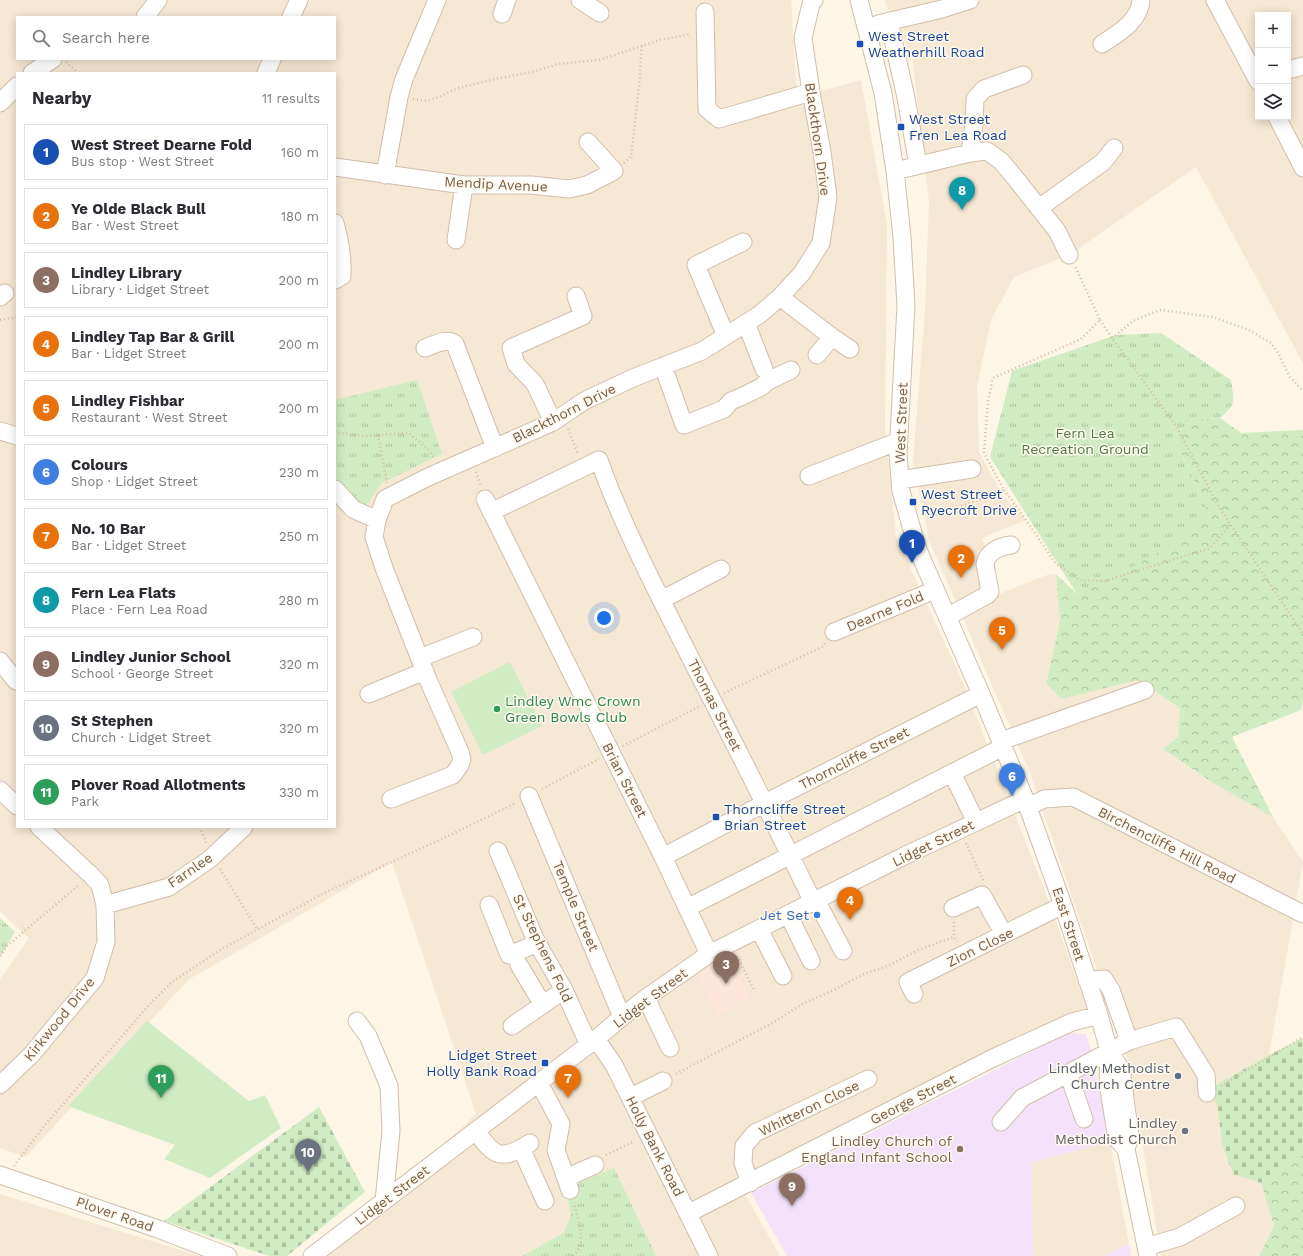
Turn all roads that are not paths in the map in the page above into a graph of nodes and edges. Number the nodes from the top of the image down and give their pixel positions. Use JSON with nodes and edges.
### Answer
{"nodes":[{"id":1,"x":158,"y":0,"type":"edge"},
{"id":2,"x":299,"y":0,"type":"edge"},
{"id":3,"x":437,"y":0,"type":"edge"},
{"id":4,"x":580,"y":0,"type":"edge"},
{"id":5,"x":814,"y":0,"type":"edge"},
{"id":6,"x":859,"y":0,"type":"edge"},
{"id":7,"x":970,"y":0,"type":"edge"},
{"id":8,"x":1141,"y":0,"type":"edge"},
{"id":9,"x":1215,"y":0,"type":"edge"},
{"id":10,"x":705,"y":12,"type":"dead end"},
{"id":11,"x":600,"y":13,"type":"dead end"},
{"id":12,"x":146,"y":16,"type":"edge"},
{"id":13,"x":292,"y":16,"type":"edge"},
{"id":14,"x":889,"y":21,"type":"junction"},
{"id":15,"x":867,"y":26,"type":"junction"},
{"id":16,"x":1102,"y":44,"type":"dead end"},
{"id":17,"x":52,"y":60,"type":"edge"},
{"id":18,"x":272,"y":60,"type":"edge"},
{"id":19,"x":1303,"y":66,"type":"edge"},
{"id":20,"x":1291,"y":69,"type":"edge"},
{"id":21,"x":34,"y":72,"type":"edge"},
{"id":22,"x":266,"y":72,"type":"edge"},
{"id":23,"x":1255,"y":73,"type":"edge"},
{"id":24,"x":1023,"y":75,"type":"dead end"},
{"id":25,"x":16,"y":87,"type":"edge"},
{"id":26,"x":811,"y":92,"type":"junction"},
{"id":27,"x":0,"y":103,"type":"edge"},
{"id":28,"x":1279,"y":120,"type":"edge"},
{"id":29,"x":588,"y":142,"type":"dead end"},
{"id":30,"x":1114,"y":148,"type":"dead end"},
{"id":31,"x":970,"y":153,"type":"junction"},
{"id":32,"x":918,"y":165,"type":"junction"},
{"id":33,"x":336,"y":167,"type":"edge"},
{"id":34,"x":1303,"y":168,"type":"edge"},
{"id":35,"x":895,"y":171,"type":"junction"},
{"id":36,"x":385,"y":175,"type":"junction"},
{"id":37,"x":464,"y":185,"type":"junction"},
{"id":38,"x":1039,"y":208,"type":"junction"},
{"id":39,"x":336,"y":226,"type":"edge"},
{"id":40,"x":456,"y":240,"type":"dead end"},
{"id":41,"x":743,"y":242,"type":"dead end"},
{"id":42,"x":1069,"y":255,"type":"road end"},
{"id":43,"x":336,"y":279,"type":"edge"},
{"id":44,"x":576,"y":296,"type":"dead end"},
{"id":45,"x":780,"y":297,"type":"junction"},
{"id":46,"x":746,"y":323,"type":"junction"},
{"id":47,"x":726,"y":336,"type":"junction"},
{"id":48,"x":832,"y":337,"type":"junction"},
{"id":49,"x":425,"y":348,"type":"dead end"},
{"id":50,"x":850,"y":349,"type":"dead end"},
{"id":51,"x":817,"y":355,"type":"dead end"},
{"id":52,"x":663,"y":366,"type":"junction"},
{"id":53,"x":764,"y":369,"type":"dead end"},
{"id":54,"x":791,"y":370,"type":"dead end"},
{"id":55,"x":558,"y":419,"type":"junction"},
{"id":56,"x":0,"y":431,"type":"edge"},
{"id":57,"x":16,"y":436,"type":"edge"},
{"id":58,"x":899,"y":441,"type":"junction"},
{"id":59,"x":495,"y":448,"type":"junction"},
{"id":60,"x":972,"y":469,"type":"dead end"},
{"id":61,"x":809,"y":476,"type":"dead end"},
{"id":62,"x":900,"y":480,"type":"junction"},
{"id":63,"x":336,"y":490,"type":"edge"},
{"id":64,"x":488,"y":506,"type":"joint"},
{"id":65,"x":377,"y":520,"type":"junction"},
{"id":66,"x":1011,"y":545,"type":"dead end"},
{"id":67,"x":721,"y":569,"type":"dead end"},
{"id":68,"x":935,"y":590,"type":"junction"},
{"id":69,"x":661,"y":600,"type":"junction"},
{"id":70,"x":947,"y":617,"type":"junction"},
{"id":71,"x":834,"y":632,"type":"road end"},
{"id":72,"x":473,"y":637,"type":"dead end"},
{"id":73,"x":0,"y":661,"type":"edge"},
{"id":74,"x":423,"y":665,"type":"junction"},
{"id":75,"x":16,"y":681,"type":"dead end"},
{"id":76,"x":1145,"y":690,"type":"dead end"},
{"id":77,"x":369,"y":694,"type":"dead end"},
{"id":78,"x":981,"y":694,"type":"junction"},
{"id":79,"x":1002,"y":744,"type":"junction"},
{"id":80,"x":952,"y":773,"type":"junction"},
{"id":81,"x":0,"y":790,"type":"edge"},
{"id":82,"x":529,"y":796,"type":"road end"},
{"id":83,"x":391,"y":799,"type":"dead end"},
{"id":84,"x":765,"y":803,"type":"junction"},
{"id":85,"x":1026,"y":803,"type":"junction"},
{"id":86,"x":16,"y":805,"type":"edge"},
{"id":87,"x":976,"y":822,"type":"junction"},
{"id":88,"x":40,"y":828,"type":"edge"},
{"id":89,"x":243,"y":828,"type":"edge"},
{"id":90,"x":498,"y":851,"type":"dead end"},
{"id":91,"x":791,"y":855,"type":"junction"},
{"id":92,"x":663,"y":857,"type":"junction"},
{"id":93,"x":815,"y":901,"type":"junction"},
{"id":94,"x":105,"y":905,"type":"junction"},
{"id":95,"x":489,"y":905,"type":"dead end"},
{"id":96,"x":1063,"y":905,"type":"junction"},
{"id":97,"x":687,"y":908,"type":"junction"},
{"id":98,"x":953,"y":908,"type":"dead end"},
{"id":99,"x":788,"y":914,"type":"junction"},
{"id":100,"x":1303,"y":914,"type":"edge"},
{"id":101,"x":759,"y":929,"type":"junction"},
{"id":102,"x":1004,"y":934,"type":"junction"},
{"id":103,"x":538,"y":943,"type":"junction"},
{"id":104,"x":843,"y":951,"type":"dead end"},
{"id":105,"x":709,"y":954,"type":"junction"},
{"id":106,"x":811,"y":961,"type":"dead end"},
{"id":107,"x":519,"y":964,"type":"dead end"},
{"id":108,"x":783,"y":976,"type":"dead end"},
{"id":109,"x":1087,"y":980,"type":"junction"},
{"id":110,"x":564,"y":990,"type":"junction"},
{"id":111,"x":914,"y":994,"type":"dead end"},
{"id":112,"x":646,"y":998,"type":"junction"},
{"id":113,"x":543,"y":1005,"type":"junction"},
{"id":114,"x":1099,"y":1015,"type":"junction"},
{"id":115,"x":622,"y":1016,"type":"junction"},
{"id":116,"x":357,"y":1021,"type":"dead end"},
{"id":117,"x":512,"y":1026,"type":"dead end"},
{"id":118,"x":1129,"y":1041,"type":"junction"},
{"id":119,"x":593,"y":1042,"type":"junction"},
{"id":120,"x":670,"y":1048,"type":"dead end"},
{"id":121,"x":1109,"y":1051,"type":"junction"},
{"id":122,"x":1068,"y":1073,"type":"junction"},
{"id":123,"x":868,"y":1079,"type":"dead end"},
{"id":124,"x":663,"y":1081,"type":"road end"},
{"id":125,"x":539,"y":1083,"type":"junction"},
{"id":126,"x":0,"y":1085,"type":"edge"},
{"id":127,"x":1207,"y":1093,"type":"road end"},
{"id":128,"x":631,"y":1097,"type":"junction"},
{"id":129,"x":1084,"y":1119,"type":"dead end"},
{"id":130,"x":1001,"y":1122,"type":"dead end"},
{"id":131,"x":476,"y":1131,"type":"junction"},
{"id":132,"x":595,"y":1165,"type":"road end"},
{"id":133,"x":3,"y":1176,"type":"edge"},
{"id":134,"x":750,"y":1183,"type":"junction"},
{"id":135,"x":384,"y":1201,"type":"junction"},
{"id":136,"x":545,"y":1201,"type":"dead end"},
{"id":137,"x":1236,"y":1206,"type":"dead end"},
{"id":138,"x":689,"y":1213,"type":"junction"},
{"id":139,"x":1146,"y":1253,"type":"edge"},
{"id":140,"x":228,"y":1256,"type":"edge"},
{"id":141,"x":312,"y":1256,"type":"edge"},
{"id":142,"x":709,"y":1256,"type":"edge"}],
"edges":[{"from":1,"to":12,"type":"street"},
{"from":2,"to":13,"type":"street"},
{"from":3,"to":36,"type":"street"},
{"from":4,"to":11,"type":"street"},
{"from":5,"to":26,"type":"street","name":"Blackthorn Drive"},
{"from":6,"to":15,"type":"street","name":"West Street"},
{"from":7,"to":14,"type":"street"},
{"from":8,"to":16,"type":"street"},
{"from":9,"to":23,"type":"street"},
{"from":10,"to":26,"type":"street"},
{"from":14,"to":15,"type":"street"},
{"from":14,"to":32,"type":"street"},
{"from":15,"to":35,"type":"street","name":"West Street"},
{"from":17,"to":21,"type":"street"},
{"from":18,"to":22,"type":"street"},
{"from":19,"to":20,"type":"street"},
{"from":24,"to":31,"type":"street"},
{"from":25,"to":27,"type":"street"},
{"from":26,"to":45,"type":"street","name":"Blackthorn Drive"},
{"from":28,"to":34,"type":"street"},
{"from":29,"to":37,"type":"street","name":"Mendip Avenue"},
{"from":30,"to":38,"type":"street"},
{"from":31,"to":32,"type":"street"},
{"from":31,"to":38,"type":"street"},
{"from":32,"to":35,"type":"street"},
{"from":33,"to":36,"type":"street","name":"Mendip Avenue"},
{"from":35,"to":58,"type":"street","name":"West Street"},
{"from":36,"to":37,"type":"street","name":"Mendip Avenue"},
{"from":37,"to":40,"type":"street"},
{"from":38,"to":42,"type":"street"},
{"from":39,"to":43,"type":"street"},
{"from":41,"to":47,"type":"street"},
{"from":44,"to":55,"type":"street"},
{"from":45,"to":46,"type":"street","name":"Blackthorn Drive"},
{"from":45,"to":48,"type":"street"},
{"from":46,"to":47,"type":"street","name":"Blackthorn Drive"},
{"from":46,"to":53,"type":"street"},
{"from":47,"to":52,"type":"street","name":"Blackthorn Drive"},
{"from":48,"to":50,"type":"street"},
{"from":48,"to":51,"type":"street"},
{"from":49,"to":59,"type":"street"},
{"from":52,"to":54,"type":"street"},
{"from":52,"to":55,"type":"street","name":"Blackthorn Drive"},
{"from":55,"to":59,"type":"street","name":"Blackthorn Drive"},
{"from":56,"to":57,"type":"street"},
{"from":58,"to":61,"type":"street"},
{"from":58,"to":62,"type":"street","name":"West Street"},
{"from":59,"to":65,"type":"street","name":"Blackthorn Drive"},
{"from":60,"to":62,"type":"street"},
{"from":62,"to":68,"type":"street","name":"West Street"},
{"from":63,"to":65,"type":"street"},
{"from":64,"to":69,"type":"street","name":"Thomas Street"},
{"from":64,"to":92,"type":"street","name":"Brian Street"},
{"from":65,"to":74,"type":"street"},
{"from":66,"to":70,"type":"street"},
{"from":67,"to":69,"type":"street"},
{"from":68,"to":70,"type":"street","name":"West Street"},
{"from":68,"to":71,"type":"street","name":"Dearne Fold"},
{"from":69,"to":84,"type":"street","name":"Thomas Street"},
{"from":70,"to":78,"type":"street","name":"West Street"},
{"from":72,"to":74,"type":"street"},
{"from":73,"to":75,"type":"street"},
{"from":74,"to":77,"type":"street"},
{"from":74,"to":83,"type":"street"},
{"from":76,"to":79,"type":"street"},
{"from":78,"to":79,"type":"street","name":"West Street"},
{"from":78,"to":84,"type":"street","name":"Thorncliffe Street"},
{"from":79,"to":80,"type":"street"},
{"from":79,"to":85,"type":"street","name":"West Street"},
{"from":80,"to":87,"type":"street"},
{"from":80,"to":91,"type":"street"},
{"from":81,"to":86,"type":"street"},
{"from":82,"to":115,"type":"street","name":"Temple Street"},
{"from":84,"to":91,"type":"street","name":"Thomas Street"},
{"from":84,"to":92,"type":"street","name":"Thorncliffe Street"},
{"from":85,"to":87,"type":"street","name":"Lidget Street"},
{"from":85,"to":96,"type":"street","name":"East Street"},
{"from":85,"to":100,"type":"street","name":"Birchencliffe Hill Road"},
{"from":87,"to":93,"type":"street","name":"Lidget Street"},
{"from":88,"to":94,"type":"street","name":"Kirkwood Drive"},
{"from":89,"to":94,"type":"street","name":"Farnlee"},
{"from":90,"to":103,"type":"street","name":"St Stephens Fold"},
{"from":91,"to":93,"type":"street","name":"Thomas Street"},
{"from":91,"to":97,"type":"street"},
{"from":92,"to":97,"type":"street","name":"Brian Street"},
{"from":93,"to":99,"type":"street","name":"Lidget Street"},
{"from":93,"to":104,"type":"street","name":"Thomas Street"},
{"from":94,"to":126,"type":"street","name":"Kirkwood Drive"},
{"from":95,"to":103,"type":"street"},
{"from":96,"to":102,"type":"street","name":"Zion Close"},
{"from":96,"to":109,"type":"street","name":"East Street"},
{"from":97,"to":105,"type":"street","name":"Brian Street"},
{"from":98,"to":102,"type":"street"},
{"from":99,"to":101,"type":"street","name":"Lidget Street"},
{"from":99,"to":106,"type":"street"},
{"from":101,"to":105,"type":"street","name":"Lidget Street"},
{"from":101,"to":108,"type":"street"},
{"from":102,"to":111,"type":"street","name":"Zion Close"},
{"from":103,"to":110,"type":"street","name":"St Stephens Fold"},
{"from":105,"to":112,"type":"street","name":"Lidget Street"},
{"from":107,"to":113,"type":"street"},
{"from":109,"to":114,"type":"street","name":"East Street"},
{"from":109,"to":118,"type":"street"},
{"from":110,"to":113,"type":"street"},
{"from":110,"to":119,"type":"street","name":"St Stephens Fold"},
{"from":112,"to":115,"type":"street","name":"Lidget Street"},
{"from":112,"to":120,"type":"street"},
{"from":113,"to":117,"type":"street"},
{"from":114,"to":121,"type":"street","name":"East Street"},
{"from":114,"to":134,"type":"street","name":"George Street"},
{"from":115,"to":119,"type":"street","name":"Lidget Street"},
{"from":116,"to":135,"type":"street"},
{"from":118,"to":121,"type":"street"},
{"from":118,"to":127,"type":"street"},
{"from":119,"to":125,"type":"street","name":"Lidget Street"},
{"from":119,"to":128,"type":"street","name":"Holly Bank Road"},
{"from":121,"to":122,"type":"street"},
{"from":121,"to":139,"type":"street","name":"East Street"},
{"from":122,"to":129,"type":"street"},
{"from":122,"to":130,"type":"street"},
{"from":123,"to":134,"type":"street","name":"Whitteron Close"},
{"from":124,"to":128,"type":"street"},
{"from":125,"to":131,"type":"street","name":"Lidget Street"},
{"from":125,"to":132,"type":"street"},
{"from":128,"to":138,"type":"street","name":"Holly Bank Road"},
{"from":131,"to":135,"type":"street","name":"Lidget Street"},
{"from":131,"to":136,"type":"street"},
{"from":133,"to":140,"type":"street","name":"Plover Road"},
{"from":134,"to":138,"type":"street","name":"George Street"},
{"from":135,"to":141,"type":"street","name":"Lidget Street"},
{"from":137,"to":139,"type":"street"},
{"from":138,"to":142,"type":"street","name":"Holly Bank Road"}]}
